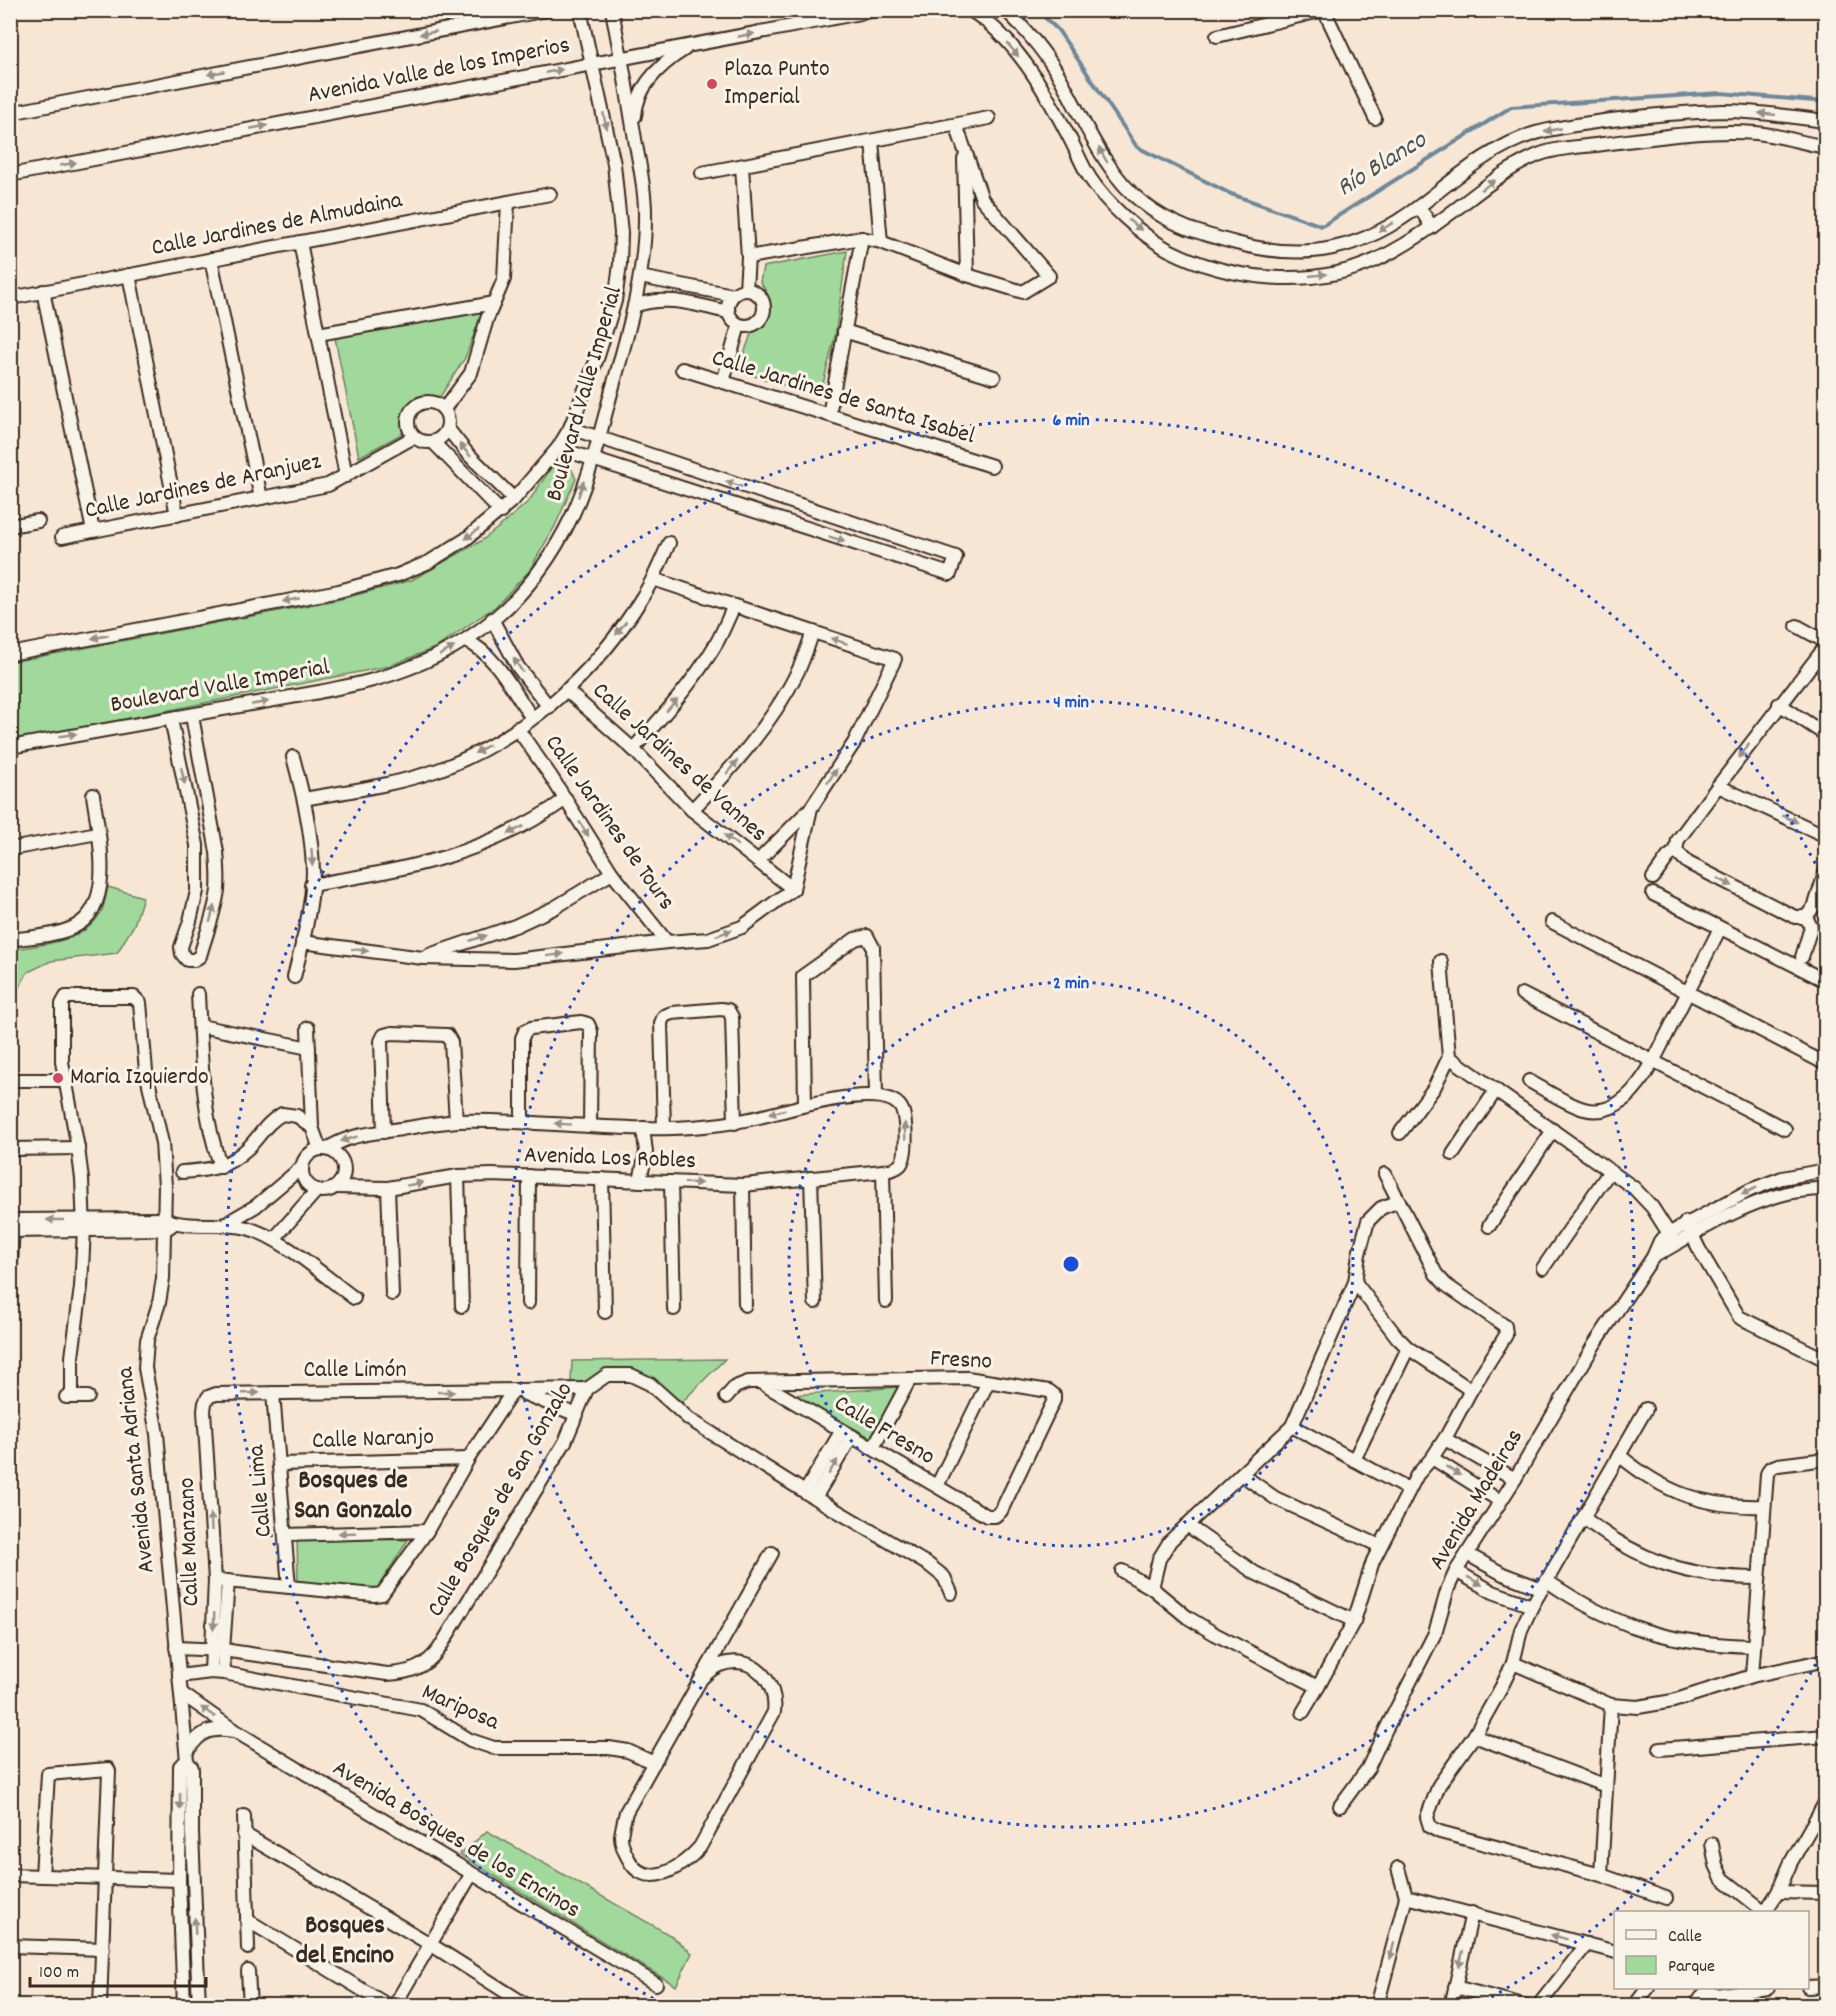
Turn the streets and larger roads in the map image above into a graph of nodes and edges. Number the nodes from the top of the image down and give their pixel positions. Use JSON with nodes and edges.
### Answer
{"nodes":[{"id":1,"x":548,"y":10,"type":"edge"},
{"id":2,"x":580,"y":10,"type":"edge"},
{"id":3,"x":612,"y":10,"type":"edge"},
{"id":4,"x":876,"y":10,"type":"edge"},
{"id":5,"x":970,"y":10,"type":"edge"},
{"id":6,"x":1006,"y":10,"type":"edge"},
{"id":7,"x":1217,"y":36,"type":"dead end"},
{"id":8,"x":691,"y":45,"type":"junction"},
{"id":9,"x":622,"y":58,"type":"junction"},
{"id":10,"x":592,"y":64,"type":"junction"},
{"id":11,"x":10,"y":112,"type":"edge"},
{"id":12,"x":989,"y":118,"type":"dead end"},
{"id":13,"x":1376,"y":118,"type":"dead end"},
{"id":14,"x":1826,"y":121,"type":"edge"},
{"id":15,"x":956,"y":125,"type":"junction"},
{"id":16,"x":1576,"y":125,"type":"junction"},
{"id":17,"x":634,"y":132,"type":"junction"},
{"id":18,"x":872,"y":141,"type":"junction"},
{"id":19,"x":1580,"y":147,"type":"junction"},
{"id":20,"x":1826,"y":147,"type":"edge"},
{"id":21,"x":964,"y":148,"type":"junction"},
{"id":22,"x":742,"y":166,"type":"junction"},
{"id":23,"x":702,"y":173,"type":"dead end"},
{"id":24,"x":10,"y":175,"type":"edge"},
{"id":25,"x":1127,"y":188,"type":"junction"},
{"id":26,"x":550,"y":194,"type":"dead end"},
{"id":27,"x":1109,"y":201,"type":"junction"},
{"id":28,"x":508,"y":202,"type":"junction"},
{"id":29,"x":1419,"y":207,"type":"junction"},
{"id":30,"x":1432,"y":227,"type":"junction"},
{"id":31,"x":621,"y":233,"type":"junction"},
{"id":32,"x":645,"y":233,"type":"junction"},
{"id":33,"x":861,"y":238,"type":"junction"},
{"id":34,"x":300,"y":242,"type":"junction"},
{"id":35,"x":881,"y":242,"type":"junction"},
{"id":36,"x":748,"y":257,"type":"junction"},
{"id":37,"x":211,"y":259,"type":"junction"},
{"id":38,"x":967,"y":274,"type":"junction"},
{"id":39,"x":129,"y":275,"type":"junction"},
{"id":40,"x":640,"y":277,"type":"junction"},
{"id":41,"x":676,"y":284,"type":"junction"},
{"id":42,"x":746,"y":289,"type":"junction"},
{"id":43,"x":43,"y":291,"type":"junction"},
{"id":44,"x":733,"y":295,"type":"junction"},
{"id":45,"x":11,"y":297,"type":"edge"},
{"id":46,"x":674,"y":300,"type":"junction"},
{"id":47,"x":494,"y":303,"type":"junction"},
{"id":48,"x":634,"y":306,"type":"junction"},
{"id":49,"x":728,"y":312,"type":"junction"},
{"id":50,"x":739,"y":325,"type":"junction"},
{"id":51,"x":844,"y":331,"type":"junction"},
{"id":52,"x":318,"y":334,"type":"junction"},
{"id":53,"x":682,"y":369,"type":"dead end"},
{"id":54,"x":994,"y":377,"type":"dead end"},
{"id":55,"x":723,"y":382,"type":"junction"},
{"id":56,"x":444,"y":409,"type":"junction"},
{"id":57,"x":829,"y":415,"type":"junction"},
{"id":58,"x":570,"y":428,"type":"junction"},
{"id":59,"x":448,"y":429,"type":"junction"},
{"id":60,"x":414,"y":437,"type":"junction"},
{"id":61,"x":599,"y":437,"type":"junction"},
{"id":62,"x":433,"y":442,"type":"junction"},
{"id":63,"x":626,"y":447,"type":"junction"},
{"id":64,"x":558,"y":448,"type":"junction"},
{"id":65,"x":592,"y":460,"type":"junction"},
{"id":66,"x":992,"y":466,"type":"dead end"},
{"id":67,"x":620,"y":469,"type":"junction"},
{"id":68,"x":488,"y":473,"type":"junction"},
{"id":69,"x":346,"y":476,"type":"junction"},
{"id":70,"x":475,"y":485,"type":"junction"},
{"id":71,"x":261,"y":498,"type":"junction"},
{"id":72,"x":514,"y":499,"type":"junction"},
{"id":73,"x":789,"y":503,"type":"junction"},
{"id":74,"x":501,"y":512,"type":"junction"},
{"id":75,"x":177,"y":514,"type":"junction"},
{"id":76,"x":38,"y":521,"type":"dead end"},
{"id":77,"x":781,"y":521,"type":"junction"},
{"id":78,"x":10,"y":526,"type":"edge"},
{"id":79,"x":93,"y":531,"type":"junction"},
{"id":80,"x":62,"y":537,"type":"dead end"},
{"id":81,"x":669,"y":543,"type":"dead end"},
{"id":82,"x":653,"y":579,"type":"junction"},
{"id":83,"x":734,"y":606,"type":"junction"},
{"id":84,"x":492,"y":619,"type":"junction"},
{"id":85,"x":1797,"y":626,"type":"dead end"},
{"id":86,"x":813,"y":632,"type":"junction"},
{"id":87,"x":466,"y":641,"type":"junction"},
{"id":88,"x":1826,"y":644,"type":"edge"},
{"id":89,"x":10,"y":654,"type":"edge"},
{"id":90,"x":566,"y":690,"type":"junction"},
{"id":91,"x":1779,"y":704,"type":"junction"},
{"id":92,"x":549,"y":707,"type":"junction"},
{"id":93,"x":192,"y":716,"type":"junction"},
{"id":94,"x":532,"y":718,"type":"junction"},
{"id":95,"x":171,"y":719,"type":"junction"},
{"id":96,"x":517,"y":728,"type":"junction"},
{"id":97,"x":1826,"y":735,"type":"edge"},
{"id":98,"x":10,"y":747,"type":"edge"},
{"id":99,"x":633,"y":749,"type":"junction"},
{"id":100,"x":293,"y":757,"type":"dead end"},
{"id":101,"x":1718,"y":786,"type":"junction"},
{"id":102,"x":93,"y":795,"type":"dead end"},
{"id":103,"x":304,"y":799,"type":"junction"},
{"id":104,"x":566,"y":799,"type":"junction"},
{"id":105,"x":811,"y":808,"type":"junction"},
{"id":106,"x":692,"y":810,"type":"junction"},
{"id":107,"x":98,"y":833,"type":"junction"},
{"id":108,"x":1826,"y":836,"type":"edge"},
{"id":109,"x":10,"y":849,"type":"edge"},
{"id":110,"x":1676,"y":851,"type":"junction"},
{"id":111,"x":758,"y":861,"type":"junction"},
{"id":112,"x":1826,"y":870,"type":"edge"},
{"id":113,"x":612,"y":873,"type":"junction"},
{"id":114,"x":1653,"y":878,"type":"dead end"},
{"id":115,"x":311,"y":885,"type":"junction"},
{"id":116,"x":793,"y":889,"type":"junction"},
{"id":117,"x":1653,"y":894,"type":"dead end"},
{"id":118,"x":1806,"y":917,"type":"junction"},
{"id":119,"x":1552,"y":922,"type":"dead end"},
{"id":120,"x":1720,"y":928,"type":"junction"},
{"id":121,"x":10,"y":940,"type":"edge"},
{"id":122,"x":303,"y":942,"type":"junction"},
{"id":123,"x":667,"y":942,"type":"junction"},
{"id":124,"x":1802,"y":957,"type":"dead end"},
{"id":125,"x":423,"y":958,"type":"junction"},
{"id":126,"x":1441,"y":961,"type":"dead end"},
{"id":127,"x":294,"y":977,"type":"dead end"},
{"id":128,"x":1826,"y":981,"type":"edge"},
{"id":129,"x":1687,"y":992,"type":"junction"},
{"id":130,"x":198,"y":994,"type":"dead end"},
{"id":131,"x":1521,"y":994,"type":"dead end"},
{"id":132,"x":200,"y":1026,"type":"junction"},
{"id":133,"x":308,"y":1028,"type":"dead end"},
{"id":134,"x":309,"y":1048,"type":"junction"},
{"id":135,"x":1449,"y":1057,"type":"junction"},
{"id":136,"x":1653,"y":1062,"type":"junction"},
{"id":137,"x":1826,"y":1064,"type":"edge"},
{"id":138,"x":10,"y":1080,"type":"edge"},
{"id":139,"x":66,"y":1080,"type":"junction"},
{"id":140,"x":1529,"y":1081,"type":"dead end"},
{"id":141,"x":1496,"y":1090,"type":"junction"},
{"id":142,"x":876,"y":1096,"type":"junction"},
{"id":143,"x":805,"y":1104,"type":"junction"},
{"id":144,"x":456,"y":1121,"type":"junction"},
{"id":145,"x":522,"y":1122,"type":"junction"},
{"id":146,"x":735,"y":1123,"type":"junction"},
{"id":147,"x":590,"y":1126,"type":"junction"},
{"id":148,"x":312,"y":1127,"type":"junction"},
{"id":149,"x":643,"y":1128,"type":"junction"},
{"id":150,"x":664,"y":1128,"type":"junction"},
{"id":151,"x":1785,"y":1129,"type":"dead end"},
{"id":152,"x":1553,"y":1130,"type":"junction"},
{"id":153,"x":384,"y":1132,"type":"junction"},
{"id":154,"x":1400,"y":1133,"type":"dead end"},
{"id":155,"x":78,"y":1148,"type":"junction"},
{"id":156,"x":10,"y":1149,"type":"edge"},
{"id":157,"x":324,"y":1149,"type":"junction"},
{"id":158,"x":1453,"y":1154,"type":"dead end"},
{"id":159,"x":222,"y":1167,"type":"junction"},
{"id":160,"x":302,"y":1167,"type":"junction"},
{"id":161,"x":1826,"y":1170,"type":"edge"},
{"id":162,"x":883,"y":1171,"type":"junction"},
{"id":163,"x":1610,"y":1171,"type":"junction"},
{"id":164,"x":182,"y":1172,"type":"dead end"},
{"id":165,"x":1385,"y":1174,"type":"dead end"},
{"id":166,"x":458,"y":1176,"type":"junction"},
{"id":167,"x":529,"y":1176,"type":"junction"},
{"id":168,"x":811,"y":1178,"type":"junction"},
{"id":169,"x":1782,"y":1178,"type":"junction"},
{"id":170,"x":602,"y":1179,"type":"junction"},
{"id":171,"x":640,"y":1181,"type":"junction"},
{"id":172,"x":671,"y":1182,"type":"junction"},
{"id":173,"x":743,"y":1185,"type":"junction"},
{"id":174,"x":336,"y":1187,"type":"junction"},
{"id":175,"x":388,"y":1188,"type":"junction"},
{"id":176,"x":1826,"y":1188,"type":"edge"},
{"id":177,"x":317,"y":1190,"type":"junction"},
{"id":178,"x":1784,"y":1194,"type":"junction"},
{"id":179,"x":1399,"y":1201,"type":"junction"},
{"id":180,"x":169,"y":1224,"type":"junction"},
{"id":181,"x":225,"y":1224,"type":"junction"},
{"id":182,"x":84,"y":1225,"type":"junction"},
{"id":183,"x":12,"y":1226,"type":"edge"},
{"id":184,"x":1489,"y":1226,"type":"dead end"},
{"id":185,"x":1689,"y":1228,"type":"junction"},
{"id":186,"x":1672,"y":1238,"type":"junction"},
{"id":187,"x":274,"y":1239,"type":"junction"},
{"id":188,"x":1543,"y":1268,"type":"dead end"},
{"id":189,"x":10,"y":1281,"type":"edge"},
{"id":190,"x":1355,"y":1282,"type":"junction"},
{"id":191,"x":392,"y":1294,"type":"dead end"},
{"id":192,"x":354,"y":1298,"type":"dead end"},
{"id":193,"x":886,"y":1301,"type":"dead end"},
{"id":194,"x":815,"y":1302,"type":"dead end"},
{"id":195,"x":528,"y":1303,"type":"dead end"},
{"id":196,"x":745,"y":1305,"type":"dead end"},
{"id":197,"x":462,"y":1306,"type":"dead end"},
{"id":198,"x":674,"y":1309,"type":"dead end"},
{"id":199,"x":605,"y":1312,"type":"dead end"},
{"id":200,"x":1408,"y":1348,"type":"junction"},
{"id":201,"x":1826,"y":1360,"type":"edge"},
{"id":202,"x":910,"y":1379,"type":"junction"},
{"id":203,"x":760,"y":1382,"type":"junction"},
{"id":204,"x":988,"y":1382,"type":"junction"},
{"id":205,"x":587,"y":1389,"type":"junction"},
{"id":206,"x":1471,"y":1390,"type":"junction"},
{"id":207,"x":516,"y":1391,"type":"junction"},
{"id":208,"x":273,"y":1393,"type":"junction"},
{"id":209,"x":88,"y":1397,"type":"dead end"},
{"id":210,"x":726,"y":1397,"type":"dead end"},
{"id":211,"x":1646,"y":1409,"type":"dead end"},
{"id":212,"x":204,"y":1411,"type":"joint"},
{"id":213,"x":577,"y":1415,"type":"junction"},
{"id":214,"x":1292,"y":1426,"type":"junction"},
{"id":215,"x":847,"y":1433,"type":"junction"},
{"id":216,"x":1445,"y":1439,"type":"junction"},
{"id":217,"x":873,"y":1448,"type":"junction"},
{"id":218,"x":1619,"y":1455,"type":"junction"},
{"id":219,"x":1432,"y":1458,"type":"junction"},
{"id":220,"x":468,"y":1459,"type":"junction"},
{"id":221,"x":1826,"y":1459,"type":"edge"},
{"id":222,"x":1354,"y":1460,"type":"junction"},
{"id":223,"x":280,"y":1464,"type":"junction"},
{"id":224,"x":1241,"y":1474,"type":"junction"},
{"id":225,"x":1515,"y":1479,"type":"junction"},
{"id":226,"x":937,"y":1486,"type":"junction"},
{"id":227,"x":1409,"y":1490,"type":"junction"},
{"id":228,"x":810,"y":1495,"type":"junction"},
{"id":229,"x":1500,"y":1501,"type":"junction"},
{"id":230,"x":1764,"y":1506,"type":"junction"},
{"id":231,"x":987,"y":1516,"type":"joint"},
{"id":232,"x":1584,"y":1518,"type":"junction"},
{"id":233,"x":1187,"y":1525,"type":"junction"},
{"id":234,"x":427,"y":1531,"type":"junction"},
{"id":235,"x":285,"y":1535,"type":"junction"},
{"id":236,"x":1380,"y":1546,"type":"junction"},
{"id":237,"x":772,"y":1553,"type":"dead end"},
{"id":238,"x":1467,"y":1554,"type":"junction"},
{"id":239,"x":1122,"y":1570,"type":"dead end"},
{"id":240,"x":1456,"y":1571,"type":"junction"},
{"id":241,"x":1758,"y":1578,"type":"junction"},
{"id":242,"x":215,"y":1580,"type":"junction"},
{"id":243,"x":228,"y":1581,"type":"junction"},
{"id":244,"x":1545,"y":1585,"type":"junction"},
{"id":245,"x":289,"y":1587,"type":"junction"},
{"id":246,"x":1152,"y":1588,"type":"junction"},
{"id":247,"x":951,"y":1593,"type":"dead end"},
{"id":248,"x":1532,"y":1606,"type":"junction"},
{"id":249,"x":1354,"y":1621,"type":"junction"},
{"id":250,"x":1753,"y":1646,"type":"junction"},
{"id":251,"x":176,"y":1648,"type":"junction"},
{"id":252,"x":218,"y":1650,"type":"junction"},
{"id":253,"x":1826,"y":1660,"type":"edge"},
{"id":254,"x":1514,"y":1663,"type":"junction"},
{"id":255,"x":218,"y":1672,"type":"junction"},
{"id":256,"x":179,"y":1676,"type":"junction"},
{"id":257,"x":1752,"y":1676,"type":"junction"},
{"id":258,"x":701,"y":1679,"type":"junction"},
{"id":259,"x":1318,"y":1687,"type":"junction"},
{"id":260,"x":181,"y":1693,"type":"junction"},
{"id":261,"x":1611,"y":1705,"type":"junction"},
{"id":262,"x":1303,"y":1712,"type":"dead end"},
{"id":263,"x":235,"y":1731,"type":"junction"},
{"id":264,"x":1473,"y":1736,"type":"junction"},
{"id":265,"x":1826,"y":1736,"type":"edge"},
{"id":266,"x":1660,"y":1749,"type":"dead end"},
{"id":267,"x":187,"y":1755,"type":"junction"},
{"id":268,"x":654,"y":1763,"type":"junction"},
{"id":269,"x":1606,"y":1786,"type":"junction"},
{"id":270,"x":1826,"y":1801,"type":"edge"},
{"id":271,"x":1340,"y":1806,"type":"dead end"},
{"id":272,"x":244,"y":1816,"type":"dead end"},
{"id":273,"x":244,"y":1834,"type":"junction"},
{"id":274,"x":1712,"y":1844,"type":"dead end"},
{"id":275,"x":1398,"y":1868,"type":"dead end"},
{"id":276,"x":10,"y":1875,"type":"edge"},
{"id":277,"x":471,"y":1875,"type":"junction"},
{"id":278,"x":1601,"y":1875,"type":"junction"},
{"id":279,"x":42,"y":1876,"type":"junction"},
{"id":280,"x":105,"y":1878,"type":"junction"},
{"id":281,"x":179,"y":1880,"type":"junction"},
{"id":282,"x":1778,"y":1892,"type":"junction"},
{"id":283,"x":1826,"y":1893,"type":"edge"},
{"id":284,"x":1406,"y":1897,"type":"junction"},
{"id":285,"x":1666,"y":1898,"type":"dead end"},
{"id":286,"x":1764,"y":1911,"type":"edge"},
{"id":287,"x":1766,"y":1911,"type":"edge"},
{"id":288,"x":1472,"y":1913,"type":"junction"},
{"id":289,"x":247,"y":1920,"type":"junction"},
{"id":290,"x":430,"y":1944,"type":"junction"},
{"id":291,"x":1587,"y":1944,"type":"junction"},
{"id":292,"x":10,"y":1946,"type":"edge"},
{"id":293,"x":248,"y":1948,"type":"dead end"},
{"id":294,"x":103,"y":1949,"type":"junction"},
{"id":295,"x":1614,"y":1951,"type":"edge"},
{"id":296,"x":248,"y":1971,"type":"dead end"},
{"id":297,"x":656,"y":1984,"type":"dead end"},
{"id":298,"x":1826,"y":1986,"type":"edge"},
{"id":299,"x":1455,"y":1987,"type":"junction"},
{"id":300,"x":1809,"y":1987,"type":"edge"},
{"id":301,"x":1646,"y":1989,"type":"edge"},
{"id":302,"x":1761,"y":1989,"type":"edge"},
{"id":303,"x":1702,"y":1997,"type":"edge"},
{"id":304,"x":250,"y":2005,"type":"edge"},
{"id":305,"x":100,"y":2006,"type":"edge"},
{"id":306,"x":184,"y":2006,"type":"edge"},
{"id":307,"x":199,"y":2006,"type":"edge"},
{"id":308,"x":392,"y":2006,"type":"edge"},
{"id":309,"x":528,"y":2006,"type":"edge"},
{"id":310,"x":1377,"y":2006,"type":"edge"},
{"id":311,"x":1451,"y":2006,"type":"edge"},
{"id":312,"x":1527,"y":2006,"type":"edge"},
{"id":313,"x":1538,"y":2006,"type":"edge"},
{"id":314,"x":1634,"y":2006,"type":"edge"}],
"edges":[{"from":1,"to":11,"type":"street","name":"Avenida Valle de los Imperios","one_way":true},
{"from":2,"to":10,"type":"street","name":"Boulevard Valle Imperial"},
{"from":3,"to":9,"type":"street","name":"Boulevard Valle Imperial"},
{"from":8,"to":4,"type":"street","name":"Avenida Valle de los Imperios","one_way":true},
{"from":5,"to":27,"type":"street","one_way":true},
{"from":25,"to":6,"type":"street","one_way":true},
{"from":7,"to":13,"type":"street"},
{"from":8,"to":9,"type":"street","name":"Avenida Valle de los Imperios"},
{"from":8,"to":17,"type":"street"},
{"from":9,"to":10,"type":"street","name":"Avenida Valle de los Imperios"},
{"from":9,"to":17,"type":"street","name":"Boulevard Valle Imperial"},
{"from":24,"to":10,"type":"street","name":"Avenida Valle de los Imperios","one_way":true},
{"from":10,"to":31,"type":"street","name":"Boulevard Valle Imperial","one_way":true},
{"from":12,"to":15,"type":"street"},
{"from":14,"to":16,"type":"street","one_way":true},
{"from":15,"to":18,"type":"street"},
{"from":15,"to":21,"type":"street"},
{"from":16,"to":19,"type":"street"},
{"from":16,"to":29,"type":"street","one_way":true},
{"from":17,"to":32,"type":"street","name":"Boulevard Valle Imperial"},
{"from":18,"to":22,"type":"street"},
{"from":18,"to":35,"type":"street"},
{"from":19,"to":20,"type":"street"},
{"from":30,"to":19,"type":"street","one_way":true},
{"from":21,"to":38,"type":"street"},
{"from":21,"to":38,"type":"street"},
{"from":22,"to":23,"type":"street"},
{"from":22,"to":36,"type":"street"},
{"from":25,"to":27,"type":"street"},
{"from":29,"to":25,"type":"street","one_way":true},
{"from":26,"to":28,"type":"street","name":"Calle Jardines de Almudaina"},
{"from":27,"to":30,"type":"street","one_way":true},
{"from":28,"to":34,"type":"street","name":"Calle Jardines de Almudaina"},
{"from":28,"to":47,"type":"street"},
{"from":29,"to":30,"type":"street"},
{"from":31,"to":32,"type":"street"},
{"from":31,"to":58,"type":"street","name":"Boulevard Valle Imperial"},
{"from":32,"to":40,"type":"street","name":"Boulevard Valle Imperial"},
{"from":33,"to":35,"type":"street"},
{"from":33,"to":36,"type":"street"},
{"from":33,"to":51,"type":"street"},
{"from":34,"to":37,"type":"street","name":"Calle Jardines de Almudaina"},
{"from":34,"to":52,"type":"street"},
{"from":35,"to":38,"type":"street"},
{"from":36,"to":42,"type":"street"},
{"from":37,"to":39,"type":"street","name":"Calle Jardines de Almudaina"},
{"from":37,"to":71,"type":"street"},
{"from":39,"to":43,"type":"street","name":"Calle Jardines de Almudaina"},
{"from":39,"to":75,"type":"street"},
{"from":40,"to":41,"type":"street"},
{"from":40,"to":48,"type":"street","name":"Boulevard Valle Imperial"},
{"from":41,"to":44,"type":"street"},
{"from":41,"to":46,"type":"street"},
{"from":42,"to":44,"type":"street"},
{"from":42,"to":50,"type":"street"},
{"from":43,"to":45,"type":"street","name":"Calle Jardines de Almudaina"},
{"from":43,"to":79,"type":"street"},
{"from":44,"to":49,"type":"street"},
{"from":46,"to":48,"type":"street"},
{"from":46,"to":49,"type":"street"},
{"from":47,"to":52,"type":"street"},
{"from":47,"to":56,"type":"street"},
{"from":48,"to":61,"type":"street","name":"Boulevard Valle Imperial"},
{"from":49,"to":50,"type":"street"},
{"from":50,"to":55,"type":"street"},
{"from":51,"to":54,"type":"street"},
{"from":51,"to":57,"type":"street"},
{"from":52,"to":69,"type":"street"},
{"from":53,"to":55,"type":"street","name":"Calle Jardines de Santa Isabel"},
{"from":55,"to":57,"type":"street","name":"Calle Jardines de Santa Isabel"},
{"from":56,"to":59,"type":"street"},
{"from":56,"to":60,"type":"street"},
{"from":57,"to":66,"type":"street","name":"Calle Jardines de Santa Isabel"},
{"from":58,"to":61,"type":"street"},
{"from":58,"to":64,"type":"street","name":"Boulevard Valle Imperial"},
{"from":59,"to":62,"type":"street"},
{"from":68,"to":59,"type":"street","one_way":true},
{"from":60,"to":62,"type":"street"},
{"from":60,"to":69,"type":"street","name":"Calle Jardines de Aranjuez"},
{"from":61,"to":63,"type":"street"},
{"from":61,"to":65,"type":"street","name":"Boulevard Valle Imperial"},
{"from":62,"to":70,"type":"street"},
{"from":63,"to":67,"type":"street"},
{"from":73,"to":63,"type":"street","one_way":true},
{"from":64,"to":65,"type":"street"},
{"from":64,"to":72,"type":"street","name":"Boulevard Valle Imperial"},
{"from":65,"to":67,"type":"street"},
{"from":84,"to":65,"type":"street","name":"Boulevard Valle Imperial","one_way":true},
{"from":67,"to":77,"type":"street"},
{"from":68,"to":70,"type":"street"},
{"from":68,"to":72,"type":"street"},
{"from":69,"to":71,"type":"street","name":"Calle Jardines de Aranjuez"},
{"from":70,"to":74,"type":"street"},
{"from":71,"to":75,"type":"street","name":"Calle Jardines de Aranjuez"},
{"from":72,"to":74,"type":"street","name":"Boulevard Valle Imperial"},
{"from":73,"to":77,"type":"street"},
{"from":77,"to":73,"type":"street","one_way":true},
{"from":74,"to":89,"type":"street","name":"Boulevard Valle Imperial","one_way":true},
{"from":75,"to":79,"type":"street","name":"Calle Jardines de Aranjuez"},
{"from":76,"to":78,"type":"street"},
{"from":79,"to":80,"type":"street","name":"Calle Jardines de Aranjuez"},
{"from":81,"to":82,"type":"street"},
{"from":82,"to":83,"type":"street"},
{"from":82,"to":90,"type":"street","one_way":true},
{"from":83,"to":86,"type":"street"},
{"from":99,"to":83,"type":"street","one_way":true},
{"from":84,"to":87,"type":"street","name":"Boulevard Valle Imperial"},
{"from":92,"to":84,"type":"street","one_way":true},
{"from":85,"to":88,"type":"street"},
{"from":105,"to":86,"type":"street","one_way":true},
{"from":106,"to":86,"type":"street","one_way":true},
{"from":93,"to":87,"type":"street","name":"Boulevard Valle Imperial","one_way":true},
{"from":87,"to":94,"type":"street"},
{"from":88,"to":91,"type":"street"},
{"from":90,"to":92,"type":"street"},
{"from":90,"to":99,"type":"street","name":"Calle Jardines de Vannes"},
{"from":91,"to":97,"type":"street"},
{"from":91,"to":101,"type":"street","one_way":true},
{"from":92,"to":94,"type":"street"},
{"from":93,"to":95,"type":"street","name":"Boulevard Valle Imperial"},
{"from":95,"to":93,"type":"street","one_way":true},
{"from":94,"to":96,"type":"street"},
{"from":98,"to":95,"type":"street","name":"Boulevard Valle Imperial","one_way":true},
{"from":96,"to":103,"type":"street","one_way":true},
{"from":96,"to":104,"type":"street","name":"Calle Jardines de Tours"},
{"from":99,"to":106,"type":"street","name":"Calle Jardines de Vannes"},
{"from":100,"to":103,"type":"street"},
{"from":101,"to":108,"type":"street","one_way":true},
{"from":101,"to":110,"type":"street"},
{"from":102,"to":107,"type":"street"},
{"from":103,"to":115,"type":"street","one_way":true},
{"from":104,"to":113,"type":"street","name":"Calle Jardines de Tours","one_way":true},
{"from":104,"to":115,"type":"street","one_way":true},
{"from":105,"to":111,"type":"street"},
{"from":105,"to":116,"type":"street"},
{"from":111,"to":106,"type":"street","name":"Calle Jardines de Vannes","one_way":true},
{"from":107,"to":109,"type":"street"},
{"from":107,"to":121,"type":"street"},
{"from":110,"to":114,"type":"street"},
{"from":110,"to":118,"type":"street","one_way":true},
{"from":111,"to":116,"type":"street","name":"Calle Jardines de Vannes"},
{"from":112,"to":118,"type":"street"},
{"from":113,"to":123,"type":"street","name":"Calle Jardines de Tours"},
{"from":125,"to":113,"type":"street","one_way":true},
{"from":115,"to":122,"type":"street"},
{"from":123,"to":116,"type":"street","one_way":true},
{"from":117,"to":120,"type":"street"},
{"from":118,"to":124,"type":"street"},
{"from":119,"to":129,"type":"street"},
{"from":120,"to":128,"type":"street"},
{"from":120,"to":129,"type":"street"},
{"from":122,"to":125,"type":"street","one_way":true},
{"from":122,"to":127,"type":"street"},
{"from":125,"to":123,"type":"street","one_way":true},
{"from":126,"to":135,"type":"street"},
{"from":129,"to":136,"type":"street"},
{"from":129,"to":137,"type":"street"},
{"from":130,"to":132,"type":"street"},
{"from":131,"to":136,"type":"street"},
{"from":132,"to":134,"type":"street"},
{"from":132,"to":159,"type":"street"},
{"from":133,"to":134,"type":"street"},
{"from":134,"to":148,"type":"street"},
{"from":135,"to":141,"type":"street"},
{"from":135,"to":154,"type":"street"},
{"from":136,"to":140,"type":"street"},
{"from":136,"to":151,"type":"street"},
{"from":138,"to":139,"type":"street"},
{"from":139,"to":155,"type":"street"},
{"from":139,"to":180,"type":"street","name":"Avenida Santa Adriana"},
{"from":141,"to":152,"type":"street"},
{"from":141,"to":158,"type":"street"},
{"from":142,"to":143,"type":"street","name":"Avenida Los Robles"},
{"from":142,"to":143,"type":"street"},
{"from":162,"to":142,"type":"street","one_way":true},
{"from":143,"to":146,"type":"street","name":"Avenida Los Robles","one_way":true},
{"from":144,"to":145,"type":"street","name":"Avenida Los Robles"},
{"from":144,"to":153,"type":"street","name":"Avenida Los Robles"},
{"from":144,"to":153,"type":"street"},
{"from":147,"to":145,"type":"street","name":"Avenida Los Robles","one_way":true},
{"from":145,"to":147,"type":"street"},
{"from":146,"to":150,"type":"street","name":"Avenida Los Robles"},
{"from":146,"to":150,"type":"street"},
{"from":147,"to":149,"type":"street","name":"Avenida Los Robles"},
{"from":148,"to":157,"type":"street"},
{"from":148,"to":159,"type":"street"},
{"from":149,"to":150,"type":"street","name":"Avenida Los Robles"},
{"from":149,"to":171,"type":"street"},
{"from":152,"to":163,"type":"street"},
{"from":152,"to":184,"type":"street"},
{"from":153,"to":157,"type":"street","name":"Avenida Los Robles","one_way":true},
{"from":155,"to":156,"type":"street"},
{"from":155,"to":182,"type":"street"},
{"from":157,"to":160,"type":"street"},
{"from":157,"to":174,"type":"street"},
{"from":159,"to":164,"type":"street"},
{"from":160,"to":177,"type":"street"},
{"from":160,"to":181,"type":"street"},
{"from":161,"to":169,"type":"street","name":"Avenida Madeiras"},
{"from":162,"to":168,"type":"street","name":"Avenida Los Robles"},
{"from":162,"to":193,"type":"street"},
{"from":163,"to":186,"type":"street"},
{"from":163,"to":188,"type":"street"},
{"from":165,"to":179,"type":"street"},
{"from":166,"to":167,"type":"street","name":"Avenida Los Robles"},
{"from":175,"to":166,"type":"street","name":"Avenida Los Robles","one_way":true},
{"from":166,"to":197,"type":"street"},
{"from":167,"to":170,"type":"street","name":"Avenida Los Robles"},
{"from":167,"to":195,"type":"street"},
{"from":168,"to":173,"type":"street","name":"Avenida Los Robles"},
{"from":168,"to":194,"type":"street"},
{"from":169,"to":178,"type":"street"},
{"from":169,"to":185,"type":"street","name":"Avenida Madeiras","one_way":true},
{"from":170,"to":171,"type":"street","name":"Avenida Los Robles"},
{"from":170,"to":199,"type":"street"},
{"from":171,"to":172,"type":"street","name":"Avenida Los Robles"},
{"from":172,"to":173,"type":"street","name":"Avenida Los Robles","one_way":true},
{"from":172,"to":198,"type":"street"},
{"from":173,"to":196,"type":"street"},
{"from":174,"to":175,"type":"street","name":"Avenida Los Robles"},
{"from":174,"to":177,"type":"street"},
{"from":175,"to":191,"type":"street"},
{"from":176,"to":178,"type":"street","name":"Avenida Madeiras"},
{"from":177,"to":187,"type":"street"},
{"from":178,"to":185,"type":"street","name":"Avenida Madeiras"},
{"from":179,"to":190,"type":"street"},
{"from":179,"to":206,"type":"street"},
{"from":180,"to":181,"type":"street"},
{"from":180,"to":182,"type":"street"},
{"from":180,"to":251,"type":"street","name":"Avenida Santa Adriana"},
{"from":181,"to":187,"type":"street"},
{"from":182,"to":183,"type":"street"},
{"from":182,"to":209,"type":"street"},
{"from":183,"to":189,"type":"street"},
{"from":185,"to":186,"type":"street","name":"Avenida Madeiras"},
{"from":185,"to":201,"type":"street"},
{"from":186,"to":225,"type":"street","name":"Avenida Madeiras"},
{"from":187,"to":192,"type":"street"},
{"from":190,"to":200,"type":"street"},
{"from":190,"to":214,"type":"street"},
{"from":200,"to":206,"type":"street"},
{"from":200,"to":222,"type":"street"},
{"from":202,"to":203,"type":"street","name":"Fresno"},
{"from":202,"to":204,"type":"street","name":"Fresno"},
{"from":202,"to":217,"type":"street"},
{"from":203,"to":210,"type":"street","name":"Fresno"},
{"from":203,"to":215,"type":"street","name":"Calle Fresno"},
{"from":204,"to":226,"type":"street"},
{"from":204,"to":231,"type":"street","name":"Fresno"},
{"from":205,"to":207,"type":"street","name":"Calle Limón"},
{"from":205,"to":213,"type":"street","name":"Calle Bosques de San Gonzalo"},
{"from":205,"to":228,"type":"street","name":"Calle Bosques de San Gonzalo"},
{"from":206,"to":216,"type":"street"},
{"from":208,"to":207,"type":"street","name":"Calle Limón","one_way":true},
{"from":207,"to":213,"type":"street","name":"Calle Limón"},
{"from":207,"to":220,"type":"street"},
{"from":212,"to":208,"type":"street","name":"Calle Limón","one_way":true},
{"from":208,"to":223,"type":"street","name":"Calle Lima"},
{"from":211,"to":218,"type":"street"},
{"from":242,"to":212,"type":"street","name":"Calle Manzano","one_way":true},
{"from":213,"to":252,"type":"street","name":"Calle Bosques de San Gonzalo"},
{"from":214,"to":222,"type":"street"},
{"from":214,"to":224,"type":"street"},
{"from":215,"to":217,"type":"street","name":"Calle Fresno"},
{"from":215,"to":228,"type":"street"},
{"from":216,"to":219,"type":"street"},
{"from":216,"to":225,"type":"street"},
{"from":217,"to":226,"type":"street","name":"Calle Fresno"},
{"from":218,"to":230,"type":"street"},
{"from":218,"to":232,"type":"street"},
{"from":219,"to":227,"type":"street"},
{"from":219,"to":229,"type":"street","one_way":true},
{"from":220,"to":223,"type":"street","name":"Calle Naranjo"},
{"from":220,"to":234,"type":"street"},
{"from":221,"to":230,"type":"street"},
{"from":222,"to":227,"type":"street"},
{"from":223,"to":235,"type":"street","name":"Calle Lima"},
{"from":224,"to":233,"type":"street"},
{"from":224,"to":236,"type":"street"},
{"from":225,"to":229,"type":"street","name":"Avenida Madeiras"},
{"from":226,"to":231,"type":"street","name":"Calle Fresno"},
{"from":227,"to":236,"type":"street"},
{"from":228,"to":247,"type":"street","name":"Calle Bosques de San Gonzalo"},
{"from":229,"to":238,"type":"street","name":"Avenida Madeiras"},
{"from":230,"to":241,"type":"street"},
{"from":232,"to":241,"type":"street"},
{"from":232,"to":244,"type":"street"},
{"from":233,"to":246,"type":"street"},
{"from":233,"to":249,"type":"street"},
{"from":234,"to":235,"type":"street","one_way":true},
{"from":234,"to":245,"type":"street"},
{"from":235,"to":245,"type":"street","name":"Calle Lima"},
{"from":236,"to":249,"type":"street"},
{"from":237,"to":258,"type":"street"},
{"from":238,"to":240,"type":"street","name":"Avenida Madeiras"},
{"from":238,"to":244,"type":"street"},
{"from":239,"to":246,"type":"street"},
{"from":240,"to":248,"type":"street","one_way":true},
{"from":240,"to":271,"type":"street","name":"Avenida Madeiras"},
{"from":241,"to":250,"type":"street"},
{"from":242,"to":243,"type":"street"},
{"from":242,"to":252,"type":"street","name":"Calle Manzano","one_way":true},
{"from":243,"to":245,"type":"street"},
{"from":243,"to":252,"type":"street","name":"Calle Manzano"},
{"from":244,"to":248,"type":"street"},
{"from":244,"to":250,"type":"street"},
{"from":246,"to":259,"type":"street"},
{"from":248,"to":254,"type":"street"},
{"from":249,"to":259,"type":"street"},
{"from":250,"to":257,"type":"street"},
{"from":251,"to":252,"type":"street","name":"Calle Bosques de San Gonzalo"},
{"from":251,"to":256,"type":"street","name":"Avenida Santa Adriana"},
{"from":252,"to":255,"type":"street","name":"Calle Manzano"},
{"from":253,"to":257,"type":"street"},
{"from":254,"to":261,"type":"street"},
{"from":254,"to":264,"type":"street"},
{"from":255,"to":256,"type":"street","name":"Mariposa"},
{"from":255,"to":268,"type":"street","name":"Mariposa"},
{"from":256,"to":260,"type":"street","name":"Avenida Santa Adriana"},
{"from":257,"to":261,"type":"street"},
{"from":258,"to":268,"type":"street"},
{"from":258,"to":268,"type":"street"},
{"from":259,"to":262,"type":"street"},
{"from":263,"to":260,"type":"street","name":"Avenida Bosques de los Encinos","one_way":true},
{"from":260,"to":267,"type":"street","name":"Avenida Santa Adriana"},
{"from":261,"to":269,"type":"street"},
{"from":263,"to":267,"type":"street"},
{"from":263,"to":277,"type":"street","name":"Avenida Bosques de los Encinos"},
{"from":264,"to":269,"type":"street"},
{"from":264,"to":278,"type":"street"},
{"from":265,"to":266,"type":"street"},
{"from":267,"to":281,"type":"street","name":"Avenida Santa Adriana","one_way":true},
{"from":307,"to":267,"type":"street","name":"Avenida Santa Adriana","one_way":true},
{"from":269,"to":278,"type":"street"},
{"from":270,"to":282,"type":"street"},
{"from":272,"to":273,"type":"street"},
{"from":273,"to":289,"type":"street"},
{"from":273,"to":290,"type":"street"},
{"from":274,"to":286,"type":"street"},
{"from":275,"to":284,"type":"street"},
{"from":276,"to":279,"type":"street"},
{"from":277,"to":290,"type":"street"},
{"from":277,"to":297,"type":"street","name":"Avenida Bosques de los Encinos"},
{"from":278,"to":285,"type":"street"},
{"from":279,"to":280,"type":"street"},
{"from":279,"to":280,"type":"street"},
{"from":280,"to":281,"type":"street"},
{"from":280,"to":294,"type":"street"},
{"from":281,"to":306,"type":"street","name":"Avenida Santa Adriana"},
{"from":282,"to":283,"type":"street"},
{"from":282,"to":287,"type":"street"},
{"from":284,"to":288,"type":"street"},
{"from":284,"to":310,"type":"street","one_way":true},
{"from":291,"to":288,"type":"street","one_way":true},
{"from":288,"to":299,"type":"street","one_way":true},
{"from":289,"to":293,"type":"street"},
{"from":289,"to":308,"type":"street"},
{"from":290,"to":308,"type":"street"},
{"from":290,"to":309,"type":"street"},
{"from":291,"to":295,"type":"street"},
{"from":291,"to":313,"type":"street"},
{"from":292,"to":294,"type":"street"},
{"from":294,"to":305,"type":"street"},
{"from":296,"to":304,"type":"street"},
{"from":298,"to":300,"type":"street"},
{"from":299,"to":311,"type":"street"},
{"from":299,"to":312,"type":"street"},
{"from":301,"to":314,"type":"street"},
{"from":302,"to":303,"type":"street"}]}
